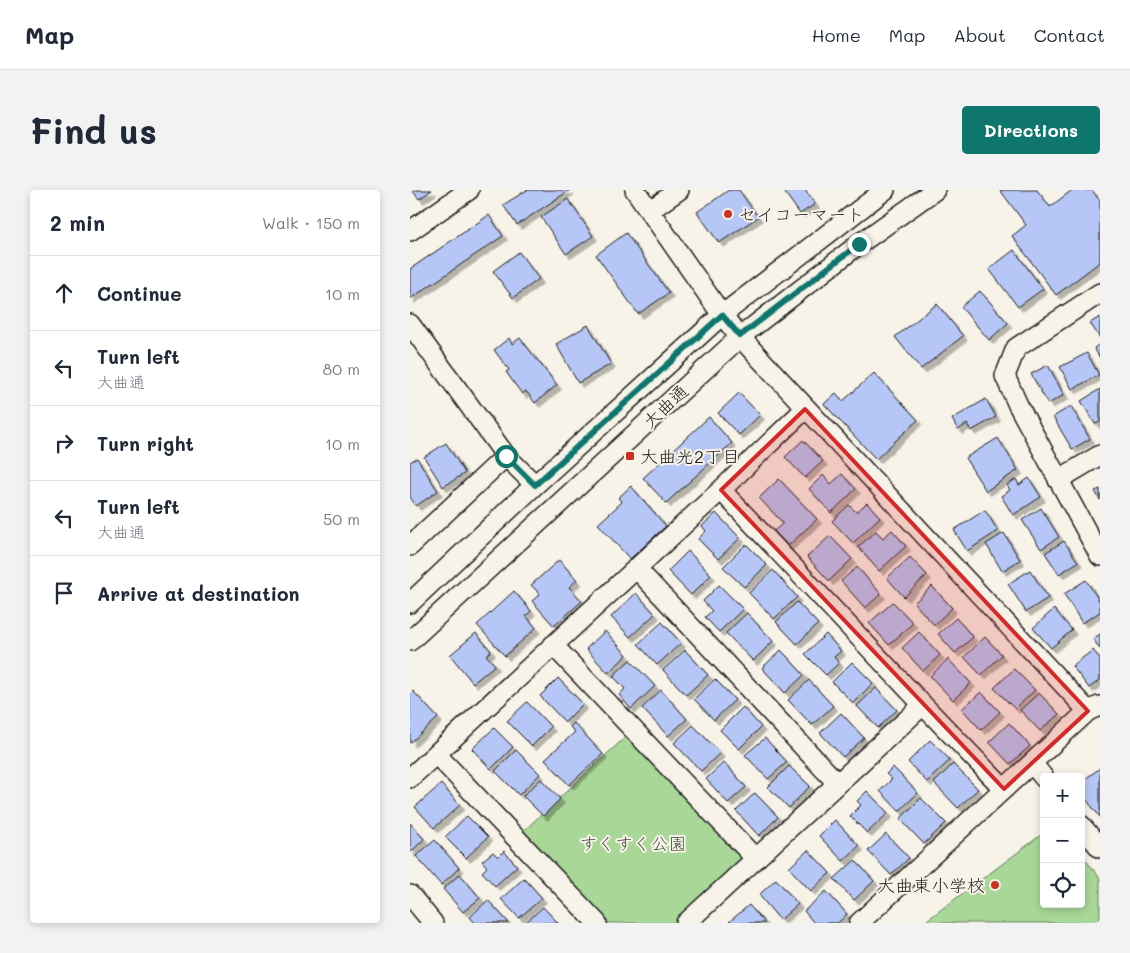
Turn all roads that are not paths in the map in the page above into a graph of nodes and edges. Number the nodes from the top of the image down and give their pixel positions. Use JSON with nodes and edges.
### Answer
{"nodes":[{"id":1,"x":469,"y":190,"type":"edge"},
{"id":2,"x":635,"y":190,"type":"edge"},
{"id":3,"x":679,"y":190,"type":"edge"},
{"id":4,"x":885,"y":190,"type":"edge"},
{"id":5,"x":935,"y":190,"type":"edge"},
{"id":6,"x":649,"y":211,"type":"junction"},
{"id":7,"x":410,"y":231,"type":"edge"},
{"id":8,"x":1100,"y":294,"type":"edge"},
{"id":9,"x":722,"y":315,"type":"junction"},
{"id":10,"x":410,"y":324,"type":"edge"},
{"id":11,"x":740,"y":336,"type":"junction"},
{"id":12,"x":805,"y":409,"type":"junction"},
{"id":13,"x":1100,"y":455,"type":"edge"},
{"id":14,"x":506,"y":456,"type":"junction"},
{"id":15,"x":1058,"y":480,"type":"junction"},
{"id":16,"x":535,"y":485,"type":"junction"},
{"id":17,"x":721,"y":490,"type":"junction"},
{"id":18,"x":411,"y":542,"type":"edge"},
{"id":19,"x":1100,"y":556,"type":"edge"},
{"id":20,"x":636,"y":568,"type":"junction"},
{"id":21,"x":410,"y":603,"type":"edge"},
{"id":22,"x":410,"y":641,"type":"edge"},
{"id":23,"x":553,"y":645,"type":"junction"},
{"id":24,"x":923,"y":705,"type":"junction"},
{"id":25,"x":1094,"y":709,"type":"edge"},
{"id":26,"x":436,"y":754,"type":"junction"},
{"id":27,"x":1032,"y":764,"type":"junction"},
{"id":28,"x":1040,"y":773,"type":"edge"},
{"id":29,"x":410,"y":778,"type":"edge"},
{"id":30,"x":837,"y":783,"type":"junction"},
{"id":31,"x":1004,"y":789,"type":"junction"},
{"id":32,"x":1085,"y":830,"type":"edge"},
{"id":33,"x":1100,"y":848,"type":"edge"},
{"id":34,"x":755,"y":858,"type":"junction"},
{"id":35,"x":410,"y":895,"type":"edge"},
{"id":36,"x":433,"y":923,"type":"edge"},
{"id":37,"x":597,"y":923,"type":"edge"},
{"id":38,"x":686,"y":923,"type":"edge"},
{"id":39,"x":859,"y":923,"type":"edge"}],
"edges":[{"from":1,"to":7,"type":"street"},
{"from":2,"to":6,"type":"street"},
{"from":3,"to":6,"type":"street"},
{"from":4,"to":9,"type":"street","name":"大曲通"},
{"from":5,"to":11,"type":"street","name":"大曲通"},
{"from":6,"to":9,"type":"street"},
{"from":8,"to":15,"type":"street"},
{"from":9,"to":11,"type":"street"},
{"from":9,"to":16,"type":"street","name":"大曲通"},
{"from":10,"to":14,"type":"street"},
{"from":11,"to":12,"type":"street"},
{"from":11,"to":22,"type":"street","name":"大曲通"},
{"from":12,"to":17,"type":"street"},
{"from":12,"to":25,"type":"street"},
{"from":13,"to":15,"type":"street"},
{"from":14,"to":16,"type":"street"},
{"from":14,"to":18,"type":"street"},
{"from":15,"to":19,"type":"street"},
{"from":16,"to":21,"type":"street","name":"大曲通"},
{"from":17,"to":20,"type":"street"},
{"from":17,"to":24,"type":"street"},
{"from":20,"to":23,"type":"street"},
{"from":20,"to":30,"type":"street"},
{"from":23,"to":26,"type":"street"},
{"from":23,"to":34,"type":"street"},
{"from":24,"to":30,"type":"street"},
{"from":24,"to":31,"type":"street"},
{"from":25,"to":27,"type":"street"},
{"from":26,"to":29,"type":"street"},
{"from":26,"to":37,"type":"street"},
{"from":27,"to":28,"type":"street"},
{"from":27,"to":31,"type":"street"},
{"from":30,"to":34,"type":"street"},
{"from":31,"to":39,"type":"street"},
{"from":32,"to":33,"type":"street"},
{"from":34,"to":38,"type":"street"},
{"from":35,"to":36,"type":"street"}]}
